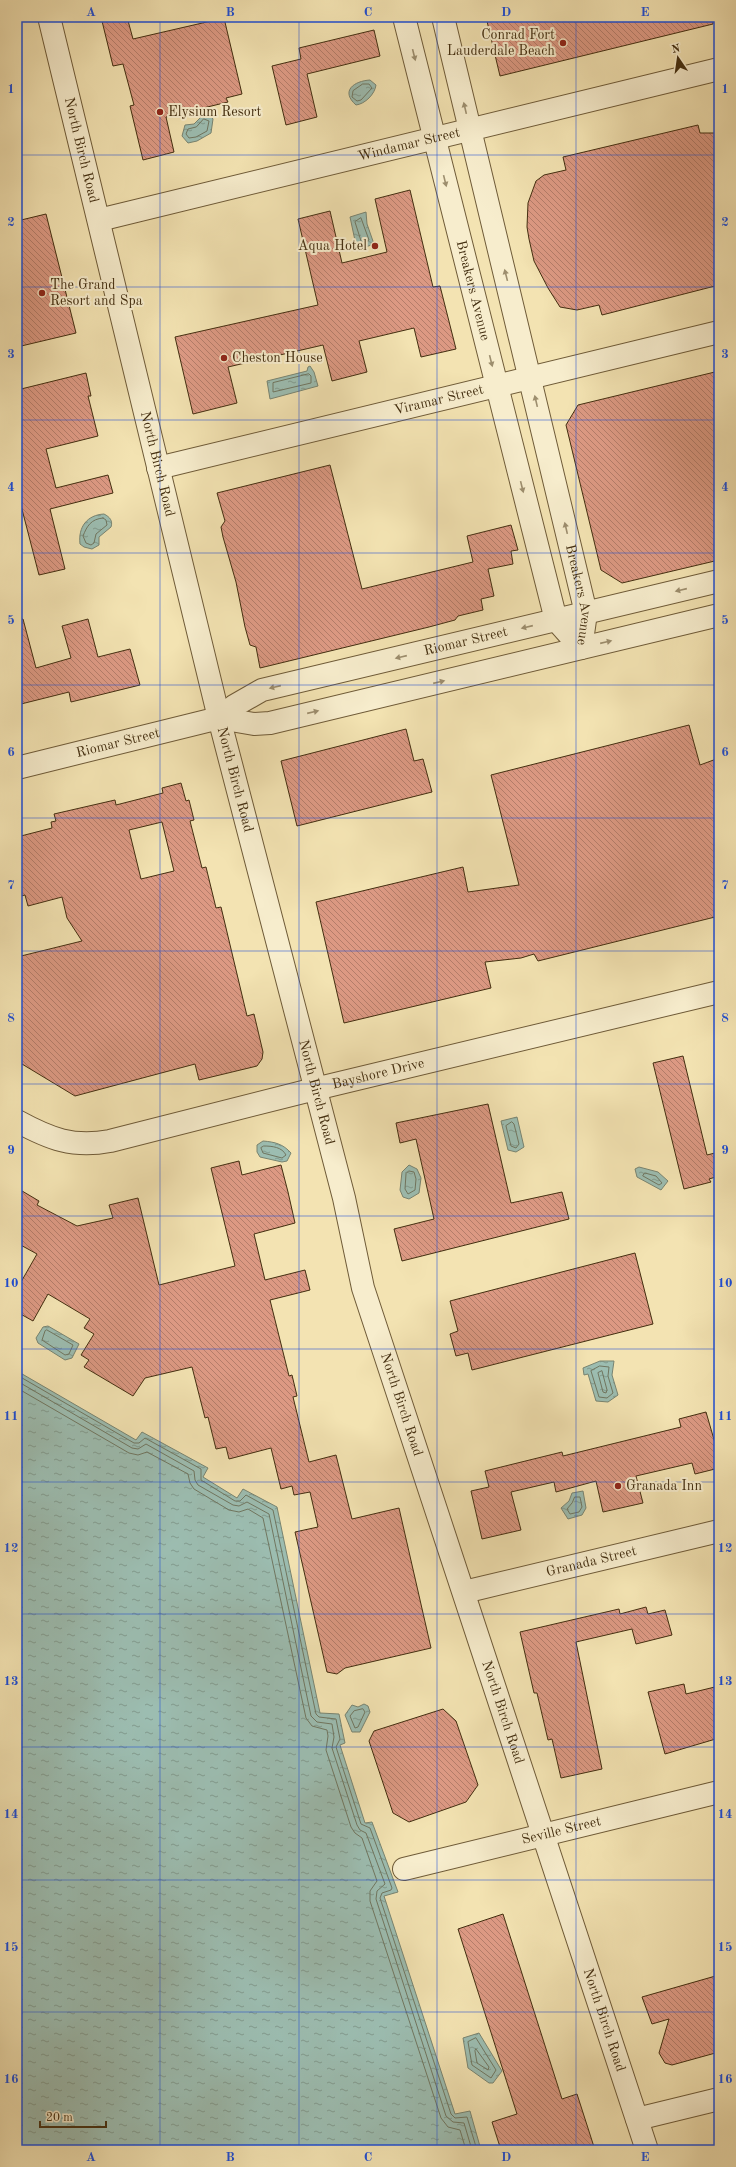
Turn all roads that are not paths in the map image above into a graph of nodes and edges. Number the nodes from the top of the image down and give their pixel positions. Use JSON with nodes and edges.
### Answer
{"nodes":[{"id":1,"x":49,"y":17,"type":"edge"},
{"id":2,"x":404,"y":17,"type":"edge"},
{"id":3,"x":443,"y":17,"type":"edge"},
{"id":4,"x":719,"y":69,"type":"edge"},
{"id":5,"x":470,"y":130,"type":"junction"},
{"id":6,"x":434,"y":138,"type":"junction"},
{"id":7,"x":99,"y":220,"type":"junction"},
{"id":8,"x":719,"y":332,"type":"edge"},
{"id":9,"x":531,"y":378,"type":"junction"},
{"id":10,"x":497,"y":387,"type":"junction"},
{"id":11,"x":158,"y":468,"type":"junction"},
{"id":12,"x":719,"y":581,"type":"edge"},
{"id":13,"x":586,"y":613,"type":"junction"},
{"id":14,"x":719,"y":615,"type":"edge"},
{"id":15,"x":556,"y":620,"type":"junction"},
{"id":16,"x":581,"y":648,"type":"junction"},
{"id":17,"x":219,"y":718,"type":"junction"},
{"id":18,"x":17,"y":768,"type":"edge"},
{"id":19,"x":719,"y":992,"type":"edge"},
{"id":20,"x":315,"y":1089,"type":"junction"},
{"id":21,"x":17,"y":1121,"type":"edge"},
{"id":22,"x":719,"y":1531,"type":"edge"},
{"id":23,"x":464,"y":1592,"type":"junction"},
{"id":24,"x":719,"y":1792,"type":"edge"},
{"id":25,"x":544,"y":1834,"type":"junction"},
{"id":26,"x":404,"y":1869,"type":"dead end"},
{"id":27,"x":719,"y":2099,"type":"edge"},
{"id":28,"x":637,"y":2119,"type":"junction"},
{"id":29,"x":647,"y":2150,"type":"edge"}],
"edges":[{"from":1,"to":7,"type":"street","name":"North Birch Road"},
{"from":2,"to":6,"type":"street","name":"Breakers Avenue","one_way":true},
{"from":5,"to":3,"type":"street","name":"Breakers Avenue","one_way":true},
{"from":4,"to":5,"type":"street","name":"Windamar Street"},
{"from":5,"to":6,"type":"street","name":"Windamar Street"},
{"from":9,"to":5,"type":"street","name":"Breakers Avenue","one_way":true},
{"from":6,"to":7,"type":"street","name":"Windamar Street"},
{"from":6,"to":10,"type":"street","name":"Breakers Avenue","one_way":true},
{"from":7,"to":11,"type":"street","name":"North Birch Road"},
{"from":8,"to":9,"type":"street","name":"Viramar Street"},
{"from":9,"to":10,"type":"street","name":"Viramar Street"},
{"from":13,"to":9,"type":"street","name":"Breakers Avenue","one_way":true},
{"from":10,"to":11,"type":"street","name":"Viramar Street"},
{"from":10,"to":15,"type":"street","name":"Breakers Avenue","one_way":true},
{"from":11,"to":17,"type":"street","name":"North Birch Road"},
{"from":12,"to":13,"type":"street","name":"Riomar Street","one_way":true},
{"from":13,"to":15,"type":"street","name":"Riomar Street"},
{"from":13,"to":16,"type":"street","name":"Breakers Avenue"},
{"from":16,"to":14,"type":"street","name":"Riomar Street","one_way":true},
{"from":15,"to":16,"type":"street","name":"Breakers Avenue"},
{"from":15,"to":17,"type":"street","name":"Riomar Street","one_way":true},
{"from":17,"to":16,"type":"street","name":"Riomar Street","one_way":true},
{"from":17,"to":18,"type":"street","name":"Riomar Street"},
{"from":17,"to":20,"type":"street","name":"North Birch Road"},
{"from":19,"to":20,"type":"street","name":"Bayshore Drive"},
{"from":20,"to":21,"type":"street","name":"Bayshore Drive"},
{"from":20,"to":23,"type":"street","name":"North Birch Road"},
{"from":22,"to":23,"type":"street","name":"Granada Street"},
{"from":23,"to":25,"type":"street","name":"North Birch Road"},
{"from":24,"to":25,"type":"street","name":"Seville Street"},
{"from":25,"to":26,"type":"street","name":"Seville Street"},
{"from":25,"to":28,"type":"street","name":"North Birch Road"},
{"from":27,"to":28,"type":"street"},
{"from":28,"to":29,"type":"street","name":"North Birch Road"}]}
